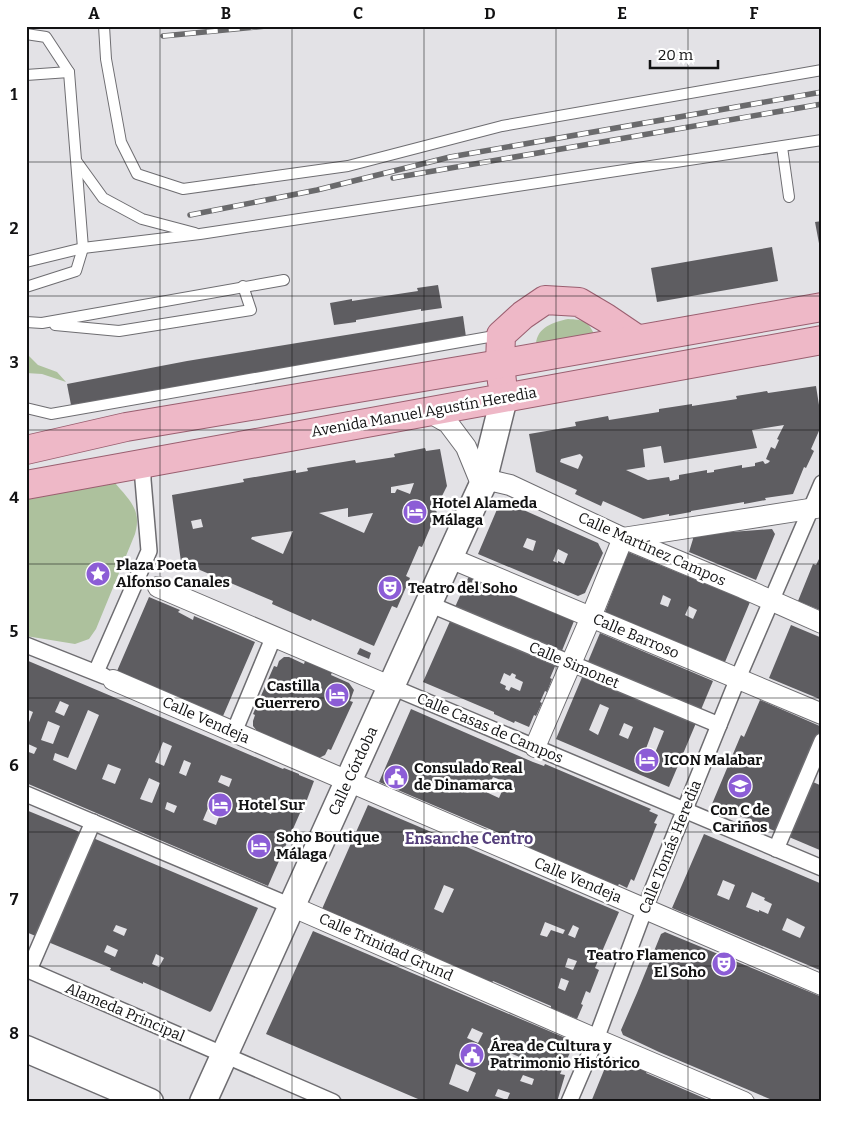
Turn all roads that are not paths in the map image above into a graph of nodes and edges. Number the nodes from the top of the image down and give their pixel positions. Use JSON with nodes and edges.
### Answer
{"nodes":[{"id":1,"x":104,"y":26,"type":"edge"},
{"id":2,"x":26,"y":34,"type":"edge"},
{"id":3,"x":822,"y":70,"type":"edge"},
{"id":4,"x":69,"y":72,"type":"junction"},
{"id":5,"x":26,"y":75,"type":"edge"},
{"id":6,"x":822,"y":140,"type":"edge"},
{"id":7,"x":782,"y":147,"type":"junction"},
{"id":8,"x":77,"y":162,"type":"junction"},
{"id":9,"x":789,"y":197,"type":"dead end"},
{"id":10,"x":200,"y":234,"type":"junction"},
{"id":11,"x":83,"y":248,"type":"junction"},
{"id":12,"x":26,"y":262,"type":"edge"},
{"id":13,"x":284,"y":280,"type":"dead end"},
{"id":14,"x":244,"y":286,"type":"junction"},
{"id":15,"x":26,"y":287,"type":"edge"},
{"id":16,"x":822,"y":307,"type":"edge"},
{"id":17,"x":26,"y":322,"type":"edge"},
{"id":18,"x":42,"y":323,"type":"junction"},
{"id":19,"x":501,"y":335,"type":"junction"},
{"id":20,"x":637,"y":339,"type":"junction"},
{"id":21,"x":822,"y":340,"type":"edge"},
{"id":22,"x":500,"y":364,"type":"junction"},
{"id":23,"x":504,"y":398,"type":"junction"},
{"id":24,"x":26,"y":408,"type":"edge"},
{"id":25,"x":427,"y":411,"type":"junction"},
{"id":26,"x":26,"y":450,"type":"edge"},
{"id":27,"x":144,"y":464,"type":"junction"},
{"id":28,"x":822,"y":483,"type":"edge"},
{"id":29,"x":26,"y":485,"type":"edge"},
{"id":30,"x":482,"y":486,"type":"junction"},
{"id":31,"x":816,"y":508,"type":"edge"},
{"id":32,"x":623,"y":538,"type":"junction"},
{"id":33,"x":450,"y":558,"type":"junction"},
{"id":34,"x":137,"y":578,"type":"junction"},
{"id":35,"x":158,"y":587,"type":"joint"},
{"id":36,"x":771,"y":602,"type":"junction"},
{"id":37,"x":429,"y":604,"type":"junction"},
{"id":38,"x":591,"y":617,"type":"junction"},
{"id":39,"x":822,"y":623,"type":"edge"},
{"id":40,"x":274,"y":636,"type":"junction"},
{"id":41,"x":26,"y":645,"type":"edge"},
{"id":42,"x":571,"y":664,"type":"junction"},
{"id":43,"x":105,"y":676,"type":"junction"},
{"id":44,"x":738,"y":678,"type":"junction"},
{"id":45,"x":392,"y":686,"type":"junction"},
{"id":46,"x":822,"y":714,"type":"edge"},
{"id":47,"x":719,"y":726,"type":"junction"},
{"id":48,"x":234,"y":732,"type":"junction"},
{"id":49,"x":822,"y":741,"type":"edge"},
{"id":50,"x":534,"y":747,"type":"junction"},
{"id":51,"x":815,"y":776,"type":"edge"},
{"id":52,"x":348,"y":782,"type":"junction"},
{"id":53,"x":26,"y":794,"type":"edge"},
{"id":54,"x":685,"y":810,"type":"junction"},
{"id":55,"x":93,"y":822,"type":"junction"},
{"id":56,"x":776,"y":849,"type":"junction"},
{"id":57,"x":822,"y":868,"type":"edge"},
{"id":58,"x":291,"y":906,"type":"junction"},
{"id":59,"x":645,"y":908,"type":"junction"},
{"id":60,"x":28,"y":969,"type":"edge"},
{"id":61,"x":822,"y":985,"type":"edge"},
{"id":62,"x":596,"y":1039,"type":"junction"},
{"id":63,"x":26,"y":1050,"type":"edge"},
{"id":64,"x":225,"y":1055,"type":"junction"},
{"id":65,"x":150,"y":1102,"type":"edge"},
{"id":66,"x":203,"y":1102,"type":"edge"},
{"id":67,"x":333,"y":1102,"type":"edge"},
{"id":68,"x":569,"y":1102,"type":"edge"},
{"id":69,"x":744,"y":1102,"type":"edge"}],
"edges":[{"from":1,"to":3,"type":"lane"},
{"from":2,"to":4,"type":"lane"},
{"from":4,"to":5,"type":"lane"},
{"from":4,"to":8,"type":"lane"},
{"from":6,"to":7,"type":"lane"},
{"from":7,"to":9,"type":"lane"},
{"from":7,"to":10,"type":"lane"},
{"from":8,"to":10,"type":"lane"},
{"from":8,"to":11,"type":"lane"},
{"from":10,"to":11,"type":"lane"},
{"from":11,"to":12,"type":"lane"},
{"from":11,"to":15,"type":"lane"},
{"from":13,"to":14,"type":"lane"},
{"from":14,"to":18,"type":"lane"},
{"from":14,"to":18,"type":"lane"},
{"from":16,"to":20,"type":"main road"},
{"from":17,"to":18,"type":"lane"},
{"from":19,"to":20,"type":"main road"},
{"from":19,"to":22,"type":"main road"},
{"from":19,"to":24,"type":"lane"},
{"from":20,"to":22,"type":"main road"},
{"from":21,"to":23,"type":"main road","name":"Avenida Manuel Agustín Heredia"},
{"from":22,"to":23,"type":"main road"},
{"from":22,"to":26,"type":"main road"},
{"from":23,"to":25,"type":"main road","name":"Avenida Manuel Agustín Heredia"},
{"from":23,"to":30,"type":"street","name":"Calle Córdoba"},
{"from":25,"to":27,"type":"main road","name":"Avenida Manuel Agustín Heredia"},
{"from":25,"to":30,"type":"street"},
{"from":27,"to":29,"type":"main road","name":"Avenida Manuel Agustín Heredia"},
{"from":27,"to":34,"type":"street"},
{"from":28,"to":31,"type":"street","name":"Calle Tomás Heredia"},
{"from":30,"to":32,"type":"street","name":"Calle Martínez Campos"},
{"from":30,"to":33,"type":"street","name":"Calle Córdoba"},
{"from":31,"to":32,"type":"street"},
{"from":31,"to":36,"type":"street","name":"Calle Tomás Heredia"},
{"from":32,"to":36,"type":"street","name":"Calle Martínez Campos"},
{"from":32,"to":38,"type":"street"},
{"from":33,"to":37,"type":"street","name":"Calle Córdoba"},
{"from":33,"to":38,"type":"street","name":"Calle Barroso"},
{"from":34,"to":35,"type":"street"},
{"from":34,"to":43,"type":"street"},
{"from":35,"to":40,"type":"street","name":"Calle Casas de Campos"},
{"from":36,"to":39,"type":"street","name":"Calle Martínez Campos"},
{"from":36,"to":44,"type":"street","name":"Calle Tomás Heredia"},
{"from":37,"to":42,"type":"street","name":"Calle Simonet"},
{"from":37,"to":45,"type":"street","name":"Calle Córdoba"},
{"from":38,"to":42,"type":"street"},
{"from":38,"to":44,"type":"street","name":"Calle Barroso"},
{"from":40,"to":45,"type":"street","name":"Calle Casas de Campos"},
{"from":40,"to":48,"type":"street"},
{"from":41,"to":43,"type":"street"},
{"from":42,"to":47,"type":"street","name":"Calle Simonet"},
{"from":42,"to":50,"type":"street"},
{"from":43,"to":48,"type":"street","name":"Calle Vendeja"},
{"from":44,"to":46,"type":"street","name":"Calle Barroso"},
{"from":44,"to":47,"type":"street","name":"Calle Tomás Heredia"},
{"from":45,"to":50,"type":"street","name":"Calle Casas de Campos"},
{"from":45,"to":52,"type":"street","name":"Calle Córdoba"},
{"from":47,"to":54,"type":"street","name":"Calle Tomás Heredia"},
{"from":48,"to":52,"type":"street","name":"Calle Vendeja"},
{"from":49,"to":51,"type":"street"},
{"from":50,"to":54,"type":"street","name":"Calle Casas de Campos"},
{"from":51,"to":56,"type":"street"},
{"from":52,"to":58,"type":"street","name":"Calle Córdoba"},
{"from":52,"to":59,"type":"street","name":"Calle Vendeja"},
{"from":53,"to":55,"type":"street","name":"Calle Trinidad Grund"},
{"from":54,"to":56,"type":"street","name":"Calle Casas de Campos"},
{"from":54,"to":59,"type":"street","name":"Calle Tomás Heredia"},
{"from":55,"to":58,"type":"street","name":"Calle Trinidad Grund"},
{"from":55,"to":60,"type":"street"},
{"from":56,"to":57,"type":"street","name":"Calle Casas de Campos"},
{"from":58,"to":62,"type":"street","name":"Calle Trinidad Grund"},
{"from":58,"to":64,"type":"street","name":"Calle Córdoba"},
{"from":59,"to":61,"type":"street","name":"Calle Vendeja"},
{"from":59,"to":62,"type":"street","name":"Calle Tomás Heredia"},
{"from":60,"to":64,"type":"street","name":"Alameda Principal"},
{"from":62,"to":68,"type":"street","name":"Calle Tomás Heredia"},
{"from":62,"to":69,"type":"street","name":"Calle Trinidad Grund"},
{"from":63,"to":65,"type":"street"},
{"from":64,"to":66,"type":"street"},
{"from":64,"to":67,"type":"street","name":"Alameda Principal"}]}
